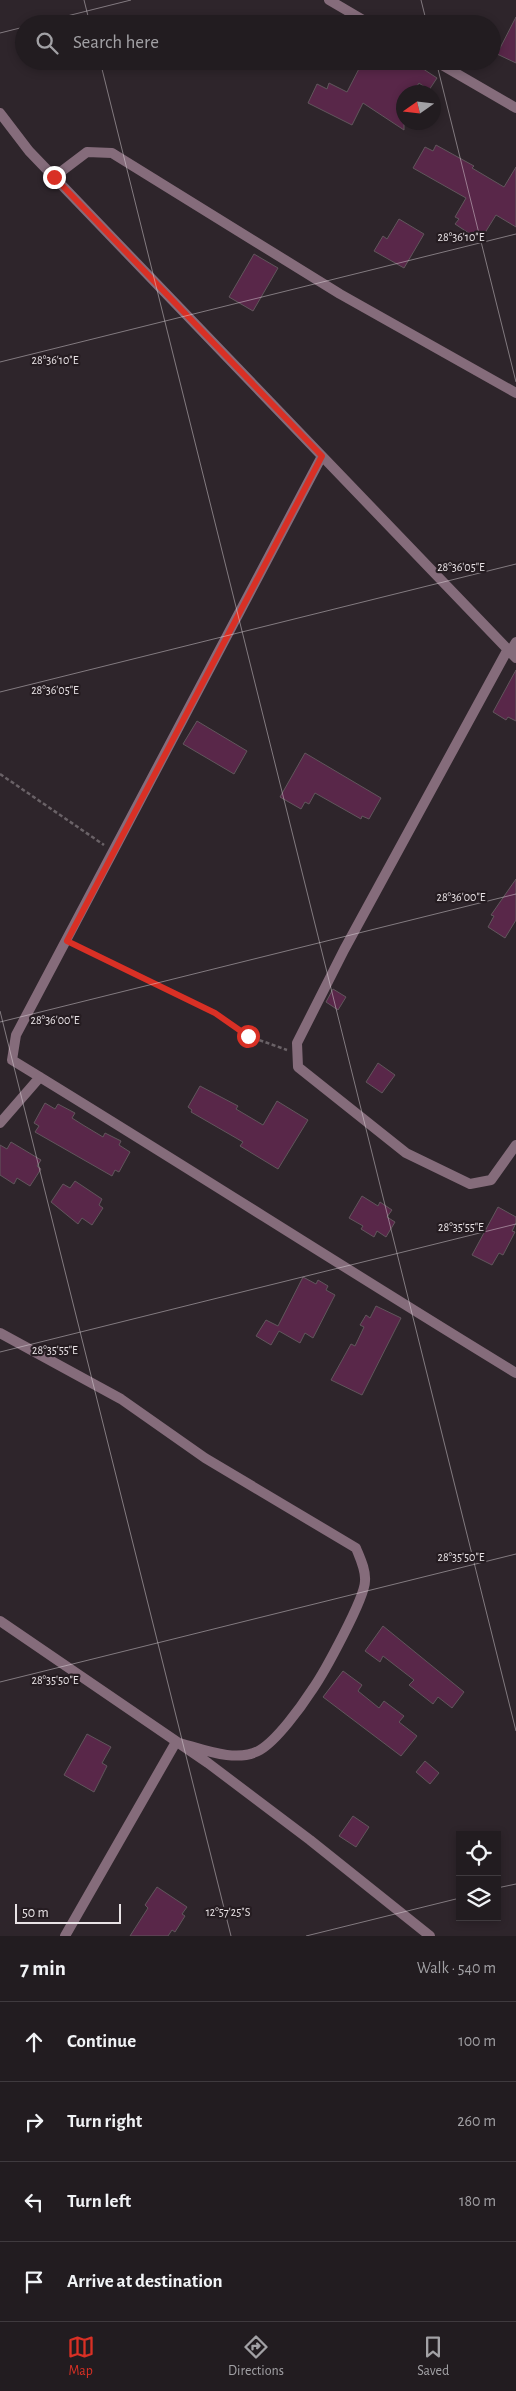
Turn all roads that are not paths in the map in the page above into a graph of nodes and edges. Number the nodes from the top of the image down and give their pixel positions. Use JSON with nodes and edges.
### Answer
{"nodes":[{"id":1,"x":329,"y":0,"type":"edge"},
{"id":2,"x":355,"y":15,"type":"edge"},
{"id":3,"x":451,"y":70,"type":"edge"},
{"id":4,"x":516,"y":108,"type":"edge"},
{"id":5,"x":0,"y":113,"type":"edge"},
{"id":6,"x":54,"y":177,"type":"junction"},
{"id":7,"x":516,"y":393,"type":"edge"},
{"id":8,"x":322,"y":456,"type":"junction"},
{"id":9,"x":516,"y":642,"type":"edge"},
{"id":10,"x":511,"y":653,"type":"edge"},
{"id":11,"x":40,"y":1077,"type":"junction"},
{"id":12,"x":0,"y":1123,"type":"edge"},
{"id":13,"x":516,"y":1145,"type":"edge"},
{"id":14,"x":0,"y":1333,"type":"edge"},
{"id":15,"x":516,"y":1373,"type":"edge"},
{"id":16,"x":0,"y":1621,"type":"edge"},
{"id":17,"x":176,"y":1742,"type":"junction"},
{"id":18,"x":69,"y":1934,"type":"edge"},
{"id":19,"x":430,"y":1936,"type":"edge"}],
"edges":[{"from":1,"to":2,"type":"street"},
{"from":3,"to":4,"type":"street"},
{"from":5,"to":6,"type":"street"},
{"from":6,"to":7,"type":"street"},
{"from":6,"to":8,"type":"street"},
{"from":8,"to":10,"type":"street"},
{"from":8,"to":11,"type":"street"},
{"from":9,"to":10,"type":"street"},
{"from":10,"to":13,"type":"street"},
{"from":11,"to":12,"type":"street"},
{"from":11,"to":15,"type":"street"},
{"from":14,"to":17,"type":"street"},
{"from":16,"to":17,"type":"street"},
{"from":17,"to":18,"type":"street"},
{"from":17,"to":19,"type":"street"}]}
